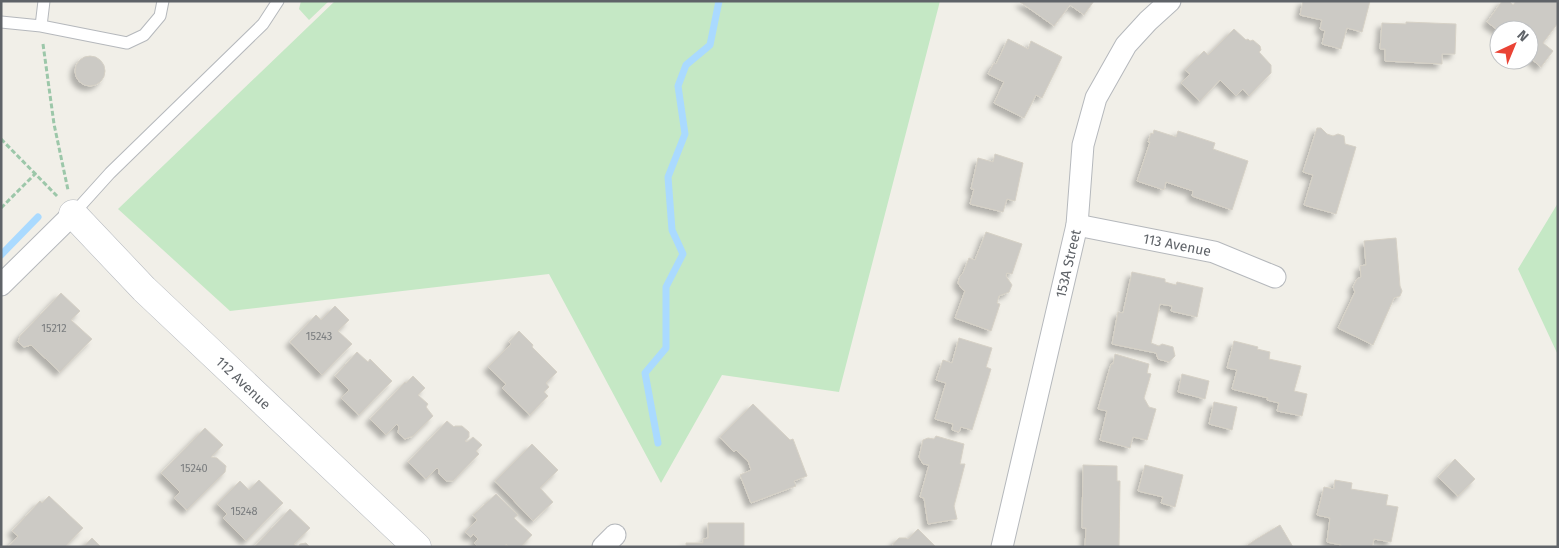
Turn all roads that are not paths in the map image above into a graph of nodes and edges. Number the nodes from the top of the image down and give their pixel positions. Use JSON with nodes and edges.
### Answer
{"nodes":[{"id":1,"x":44,"y":1,"type":"edge"},
{"id":2,"x":163,"y":1,"type":"edge"},
{"id":3,"x":278,"y":1,"type":"edge"},
{"id":4,"x":1170,"y":1,"type":"edge"},
{"id":5,"x":1,"y":22,"type":"edge"},
{"id":6,"x":41,"y":26,"type":"junction"},
{"id":7,"x":66,"y":201,"type":"junction"},
{"id":8,"x":1076,"y":225,"type":"junction"},
{"id":9,"x":1275,"y":277,"type":"dead end"},
{"id":10,"x":1,"y":285,"type":"edge"},
{"id":11,"x":418,"y":547,"type":"edge"},
{"id":12,"x":1002,"y":547,"type":"edge"}],
"edges":[{"from":1,"to":6,"type":"lane"},
{"from":2,"to":6,"type":"lane"},
{"from":3,"to":7,"type":"lane"},
{"from":4,"to":8,"type":"street","name":"153A Street"},
{"from":5,"to":6,"type":"lane"},
{"from":7,"to":10,"type":"street"},
{"from":7,"to":11,"type":"street","name":"112 Avenue"},
{"from":8,"to":9,"type":"street","name":"113 Avenue"},
{"from":8,"to":12,"type":"street","name":"153A Street"}]}
